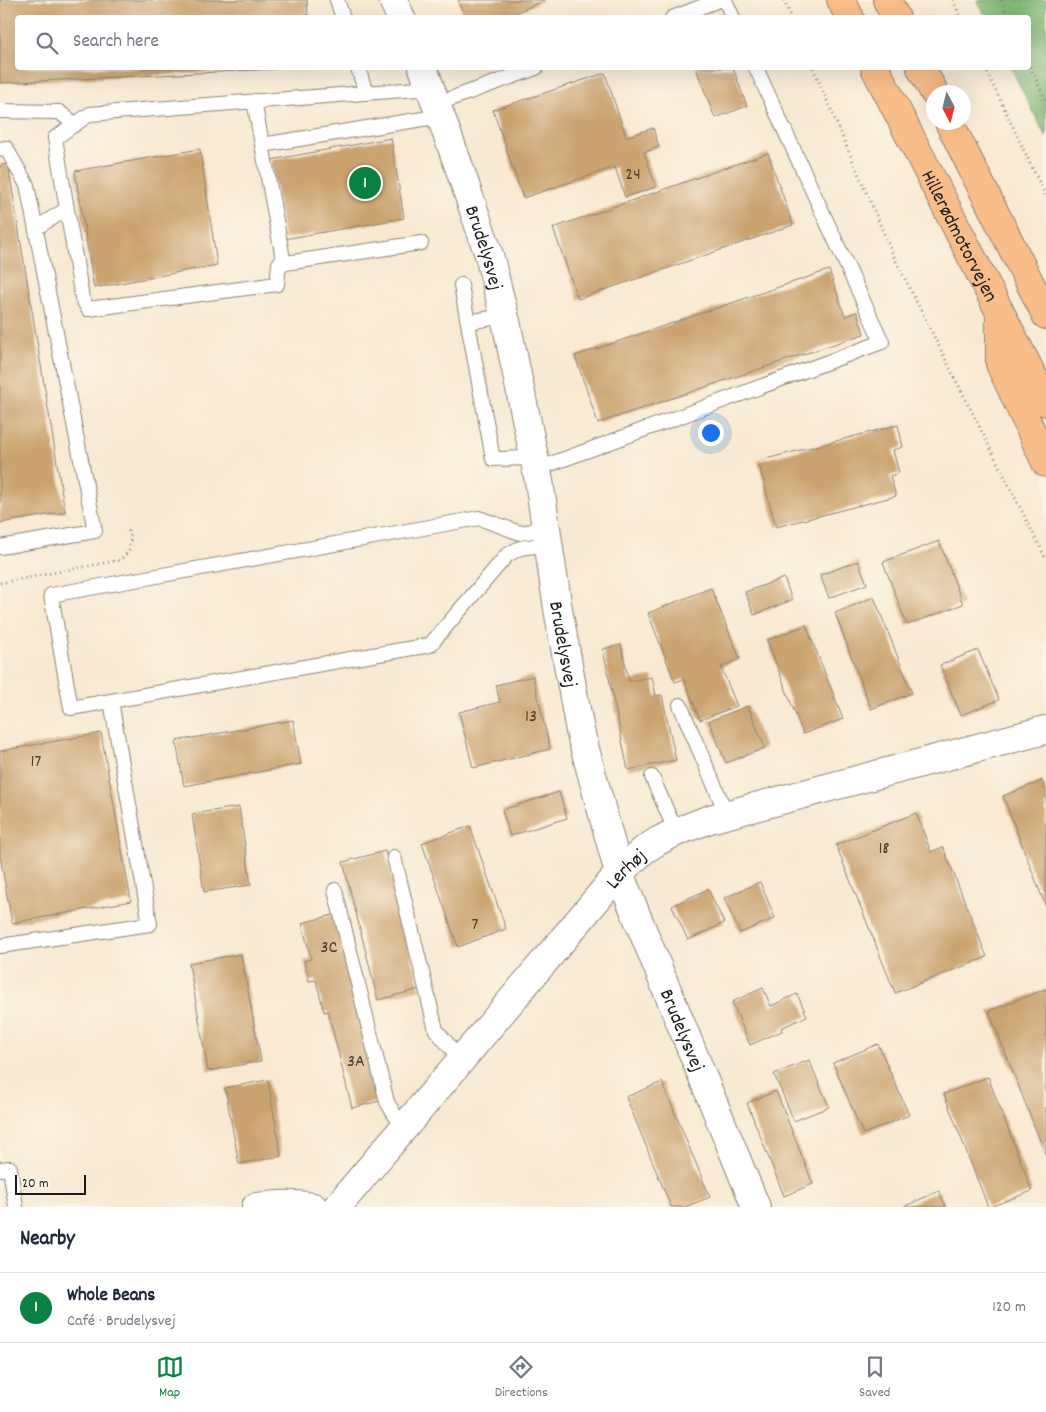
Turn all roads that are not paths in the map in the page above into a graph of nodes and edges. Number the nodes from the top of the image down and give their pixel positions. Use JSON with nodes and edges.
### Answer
{"nodes":[{"id":1,"x":337,"y":0,"type":"edge"},
{"id":2,"x":393,"y":0,"type":"edge"},
{"id":3,"x":719,"y":0,"type":"edge"},
{"id":4,"x":725,"y":0,"type":"edge"},
{"id":5,"x":841,"y":0,"type":"edge"},
{"id":6,"x":887,"y":0,"type":"edge"},
{"id":7,"x":342,"y":15,"type":"edge"},
{"id":8,"x":400,"y":15,"type":"edge"},
{"id":9,"x":680,"y":15,"type":"edge"},
{"id":10,"x":732,"y":15,"type":"edge"},
{"id":11,"x":848,"y":15,"type":"edge"},
{"id":12,"x":894,"y":15,"type":"edge"},
{"id":13,"x":359,"y":70,"type":"edge"},
{"id":14,"x":528,"y":70,"type":"edge"},
{"id":15,"x":757,"y":70,"type":"edge"},
{"id":16,"x":876,"y":70,"type":"edge"},
{"id":17,"x":922,"y":70,"type":"edge"},
{"id":18,"x":930,"y":85,"type":"edge"},
{"id":19,"x":366,"y":93,"type":"junction"},
{"id":20,"x":432,"y":94,"type":"edge"},
{"id":21,"x":254,"y":101,"type":"junction"},
{"id":22,"x":0,"y":111,"type":"edge"},
{"id":23,"x":75,"y":124,"type":"junction"},
{"id":24,"x":953,"y":130,"type":"edge"},
{"id":25,"x":262,"y":145,"type":"junction"},
{"id":26,"x":0,"y":149,"type":"edge"},
{"id":27,"x":67,"y":209,"type":"junction"},
{"id":28,"x":36,"y":228,"type":"junction"},
{"id":29,"x":421,"y":242,"type":"dead end"},
{"id":30,"x":284,"y":264,"type":"junction"},
{"id":31,"x":461,"y":285,"type":"dead end"},
{"id":32,"x":1000,"y":314,"type":"junction"},
{"id":33,"x":1046,"y":315,"type":"edge"},
{"id":34,"x":504,"y":316,"type":"junction"},
{"id":35,"x":468,"y":322,"type":"junction"},
{"id":36,"x":1046,"y":402,"type":"edge"},
{"id":37,"x":1046,"y":462,"type":"edge"},
{"id":38,"x":536,"y":464,"type":"junction"},
{"id":39,"x":548,"y":537,"type":"junction"},
{"id":40,"x":0,"y":547,"type":"edge"},
{"id":41,"x":112,"y":701,"type":"junction"},
{"id":42,"x":680,"y":705,"type":"dead end"},
{"id":43,"x":1045,"y":730,"type":"edge"},
{"id":44,"x":652,"y":777,"type":"dead end"},
{"id":45,"x":727,"y":815,"type":"junction"},
{"id":46,"x":676,"y":832,"type":"junction"},
{"id":47,"x":394,"y":857,"type":"dead end"},
{"id":48,"x":619,"y":873,"type":"junction"},
{"id":49,"x":335,"y":890,"type":"dead end"},
{"id":50,"x":0,"y":946,"type":"edge"},
{"id":51,"x":461,"y":1060,"type":"junction"},
{"id":52,"x":403,"y":1129,"type":"junction"},
{"id":53,"x":0,"y":1169,"type":"edge"},
{"id":54,"x":16,"y":1207,"type":"edge"},
{"id":55,"x":256,"y":1207,"type":"edge"},
{"id":56,"x":313,"y":1207,"type":"edge"},
{"id":57,"x":337,"y":1207,"type":"edge"},
{"id":58,"x":756,"y":1207,"type":"edge"}],
"edges":[{"from":1,"to":7,"type":"lane"},
{"from":2,"to":8,"type":"street"},
{"from":3,"to":9,"type":"lane"},
{"from":4,"to":10,"type":"lane"},
{"from":5,"to":11,"type":"highway"},
{"from":6,"to":12,"type":"highway"},
{"from":13,"to":19,"type":"lane"},
{"from":14,"to":20,"type":"lane"},
{"from":15,"to":38,"type":"lane"},
{"from":16,"to":32,"type":"highway","name":"Hillerødmotorvejen"},
{"from":17,"to":18,"type":"highway"},
{"from":19,"to":20,"type":"lane"},
{"from":19,"to":21,"type":"lane"},
{"from":20,"to":25,"type":"lane"},
{"from":20,"to":34,"type":"street","name":"Brudelysvej"},
{"from":21,"to":23,"type":"lane"},
{"from":21,"to":25,"type":"lane"},
{"from":22,"to":23,"type":"lane"},
{"from":23,"to":27,"type":"lane"},
{"from":24,"to":33,"type":"highway","name":"Hillerødmotorvejen"},
{"from":25,"to":30,"type":"lane"},
{"from":26,"to":28,"type":"lane"},
{"from":27,"to":28,"type":"lane"},
{"from":27,"to":30,"type":"lane"},
{"from":28,"to":40,"type":"lane"},
{"from":29,"to":30,"type":"lane"},
{"from":31,"to":35,"type":"lane"},
{"from":32,"to":36,"type":"highway","name":"Hillerødmotorvejen"},
{"from":32,"to":37,"type":"highway"},
{"from":34,"to":35,"type":"lane"},
{"from":34,"to":38,"type":"street","name":"Brudelysvej"},
{"from":35,"to":38,"type":"lane"},
{"from":38,"to":39,"type":"street","name":"Brudelysvej"},
{"from":39,"to":41,"type":"lane"},
{"from":39,"to":41,"type":"lane"},
{"from":39,"to":48,"type":"street","name":"Brudelysvej"},
{"from":41,"to":50,"type":"lane"},
{"from":42,"to":45,"type":"lane"},
{"from":43,"to":45,"type":"street","name":"Lerhøj"},
{"from":44,"to":46,"type":"lane"},
{"from":45,"to":46,"type":"street","name":"Lerhøj"},
{"from":46,"to":48,"type":"street","name":"Lerhøj"},
{"from":47,"to":51,"type":"lane"},
{"from":48,"to":51,"type":"street","name":"Lerhøj"},
{"from":48,"to":58,"type":"street","name":"Brudelysvej"},
{"from":49,"to":52,"type":"lane"},
{"from":51,"to":52,"type":"street","name":"Lerhøj"},
{"from":52,"to":57,"type":"street","name":"Lerhøj"},
{"from":53,"to":54,"type":"lane"},
{"from":55,"to":56,"type":"street"}]}
